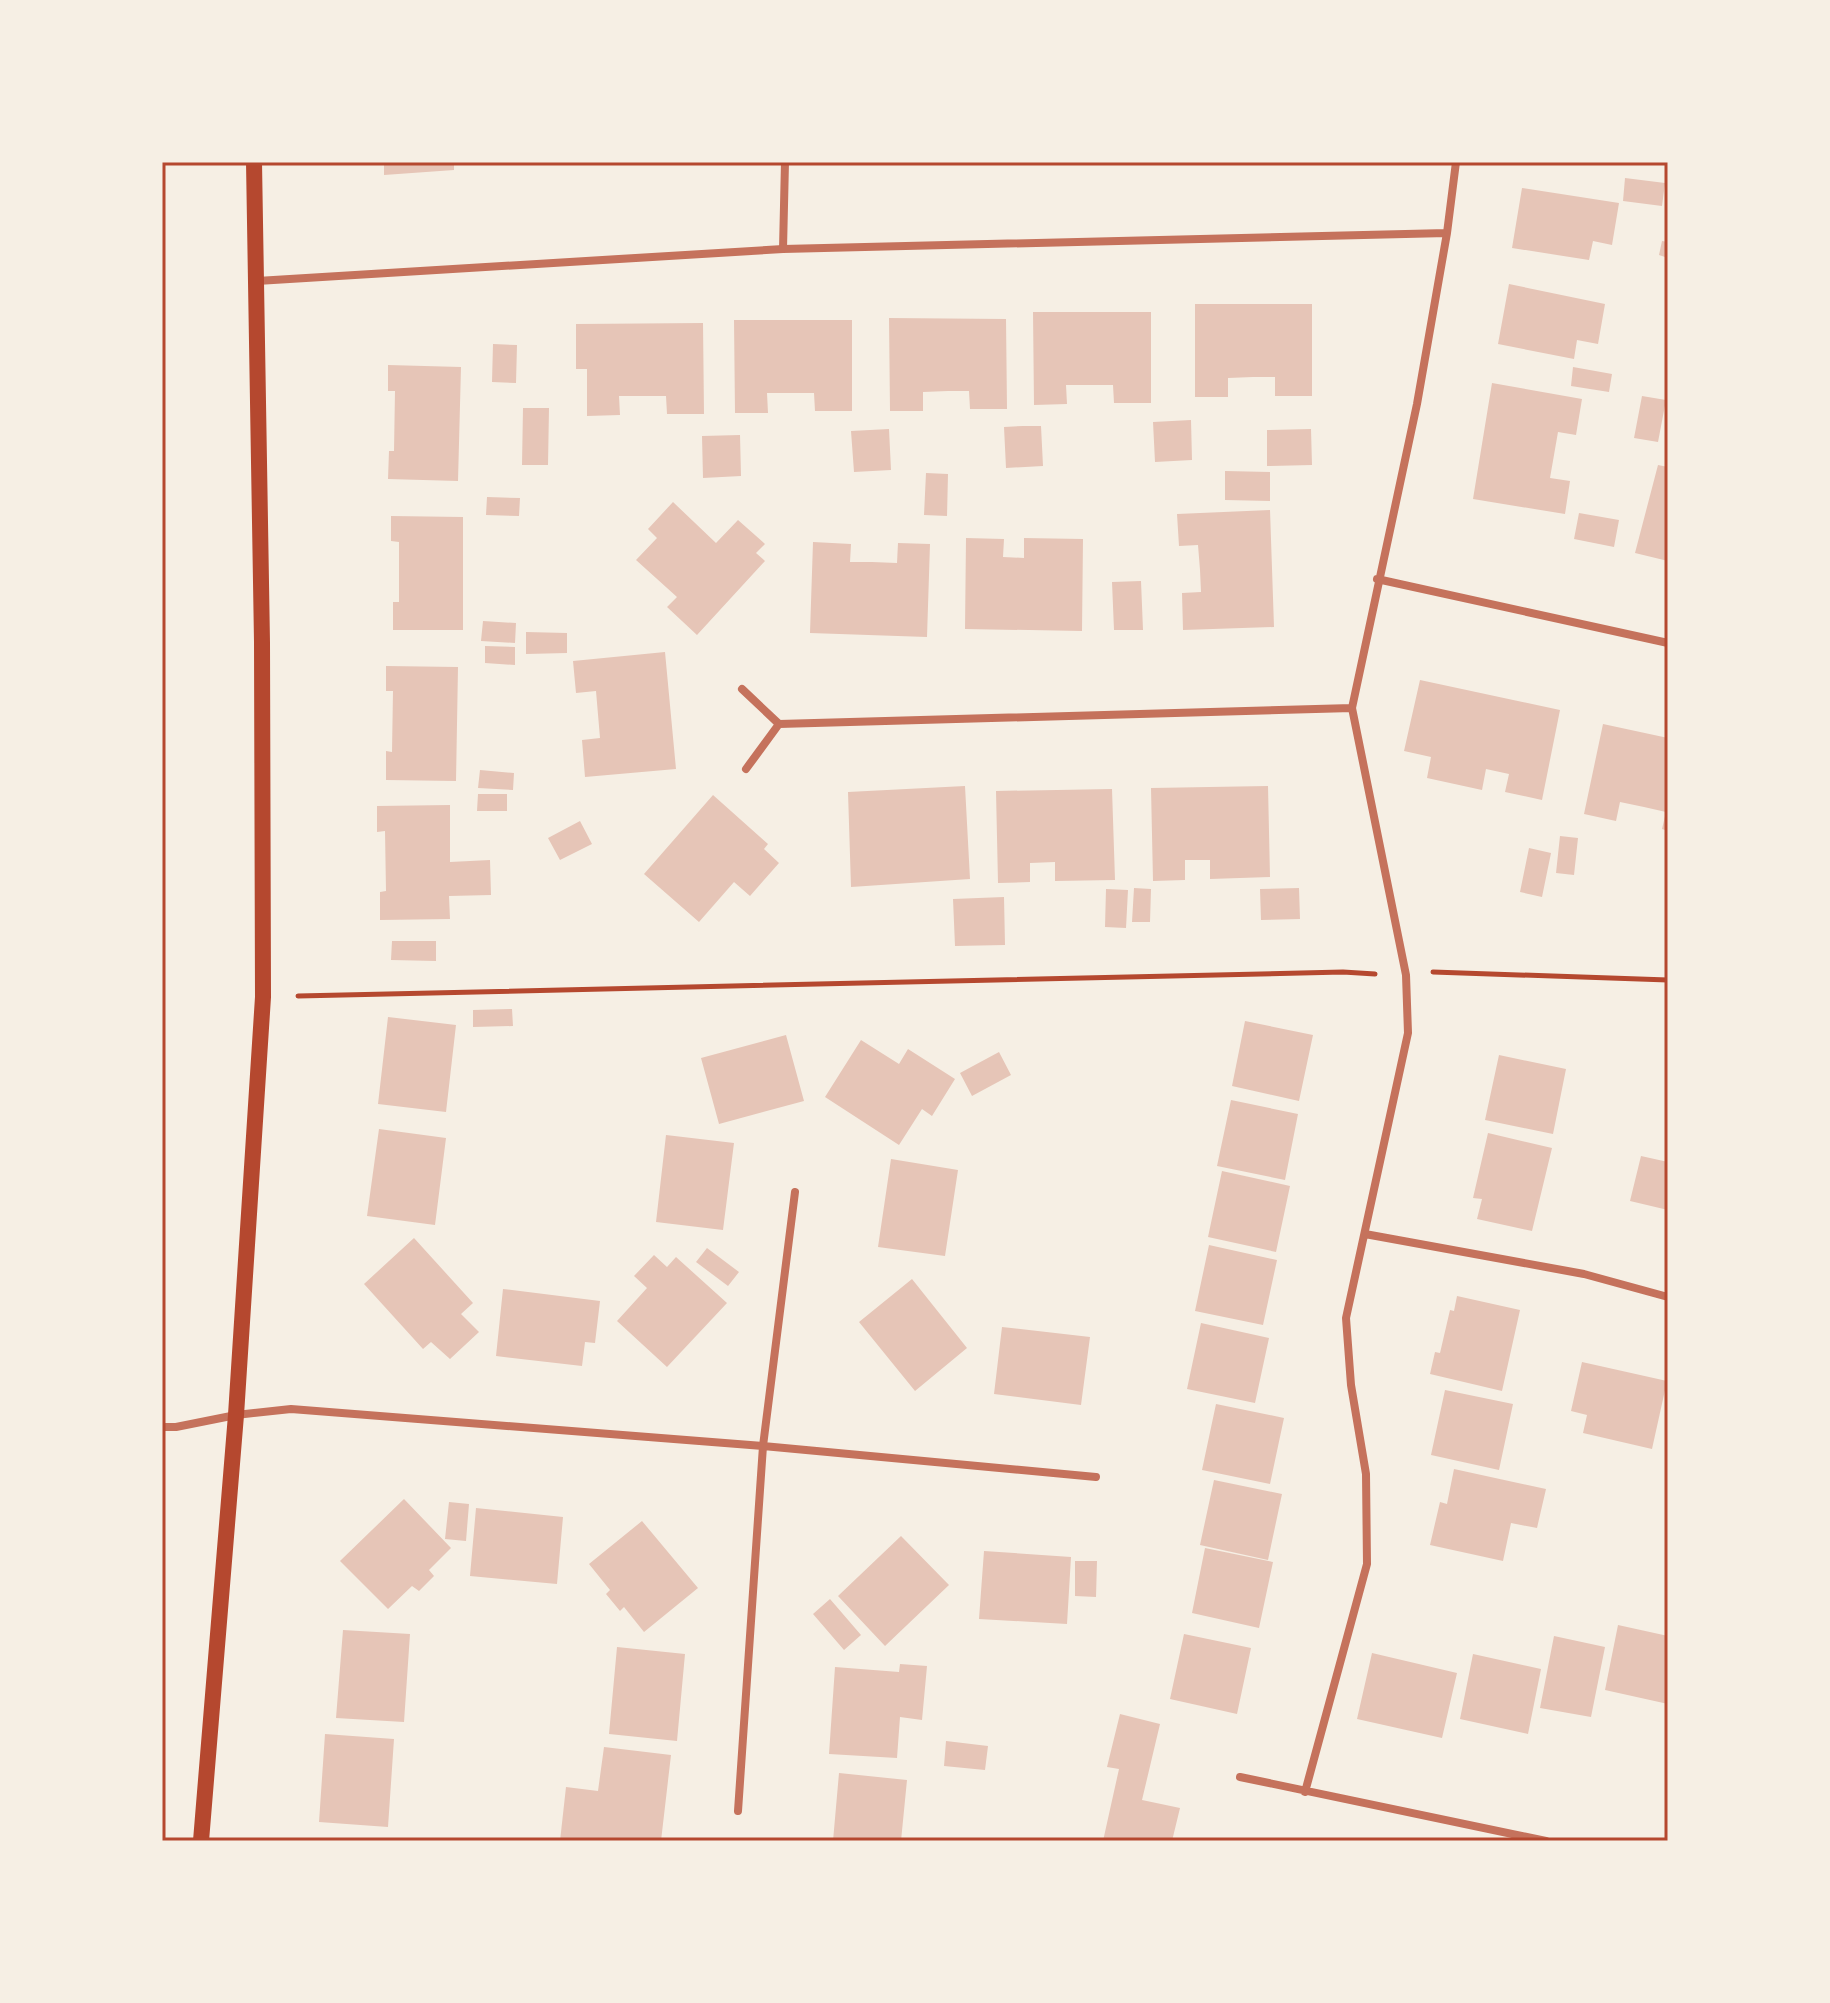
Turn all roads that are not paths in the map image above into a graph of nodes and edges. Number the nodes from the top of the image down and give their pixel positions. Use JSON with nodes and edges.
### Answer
{"nodes":[{"id":1,"x":254,"y":162,"type":"edge"},
{"id":2,"x":785,"y":162,"type":"edge"},
{"id":3,"x":1456,"y":162,"type":"edge"},
{"id":4,"x":1447,"y":233,"type":"junction"},
{"id":5,"x":783,"y":249,"type":"junction"},
{"id":6,"x":257,"y":281,"type":"junction"},
{"id":7,"x":1377,"y":579,"type":"junction"},
{"id":8,"x":1668,"y":643,"type":"edge"},
{"id":9,"x":742,"y":689,"type":"dead end"},
{"id":10,"x":1352,"y":708,"type":"junction"},
{"id":11,"x":779,"y":724,"type":"junction"},
{"id":12,"x":746,"y":769,"type":"dead end"},
{"id":13,"x":795,"y":1192,"type":"dead end"},
{"id":14,"x":1365,"y":1234,"type":"junction"},
{"id":15,"x":1668,"y":1297,"type":"edge"},
{"id":16,"x":236,"y":1415,"type":"junction"},
{"id":17,"x":162,"y":1427,"type":"edge"},
{"id":18,"x":763,"y":1446,"type":"junction"},
{"id":19,"x":1096,"y":1477,"type":"dead end"},
{"id":20,"x":1240,"y":1777,"type":"dead end"},
{"id":21,"x":1305,"y":1792,"type":"junction"},
{"id":22,"x":738,"y":1811,"type":"dead end"},
{"id":23,"x":201,"y":1841,"type":"edge"},
{"id":24,"x":1546,"y":1841,"type":"edge"}],
"edges":[{"from":1,"to":6,"type":"main road"},
{"from":2,"to":5,"type":"street"},
{"from":3,"to":4,"type":"street"},
{"from":4,"to":5,"type":"street"},
{"from":4,"to":7,"type":"street"},
{"from":5,"to":6,"type":"street"},
{"from":6,"to":16,"type":"main road"},
{"from":7,"to":8,"type":"street"},
{"from":7,"to":10,"type":"street"},
{"from":9,"to":11,"type":"street"},
{"from":10,"to":11,"type":"street"},
{"from":10,"to":14,"type":"street"},
{"from":11,"to":12,"type":"street"},
{"from":13,"to":18,"type":"street"},
{"from":14,"to":15,"type":"street"},
{"from":14,"to":21,"type":"street"},
{"from":16,"to":17,"type":"street"},
{"from":16,"to":18,"type":"street"},
{"from":16,"to":23,"type":"main road"},
{"from":18,"to":19,"type":"street"},
{"from":18,"to":22,"type":"street"},
{"from":20,"to":21,"type":"street"},
{"from":21,"to":24,"type":"street"}]}
